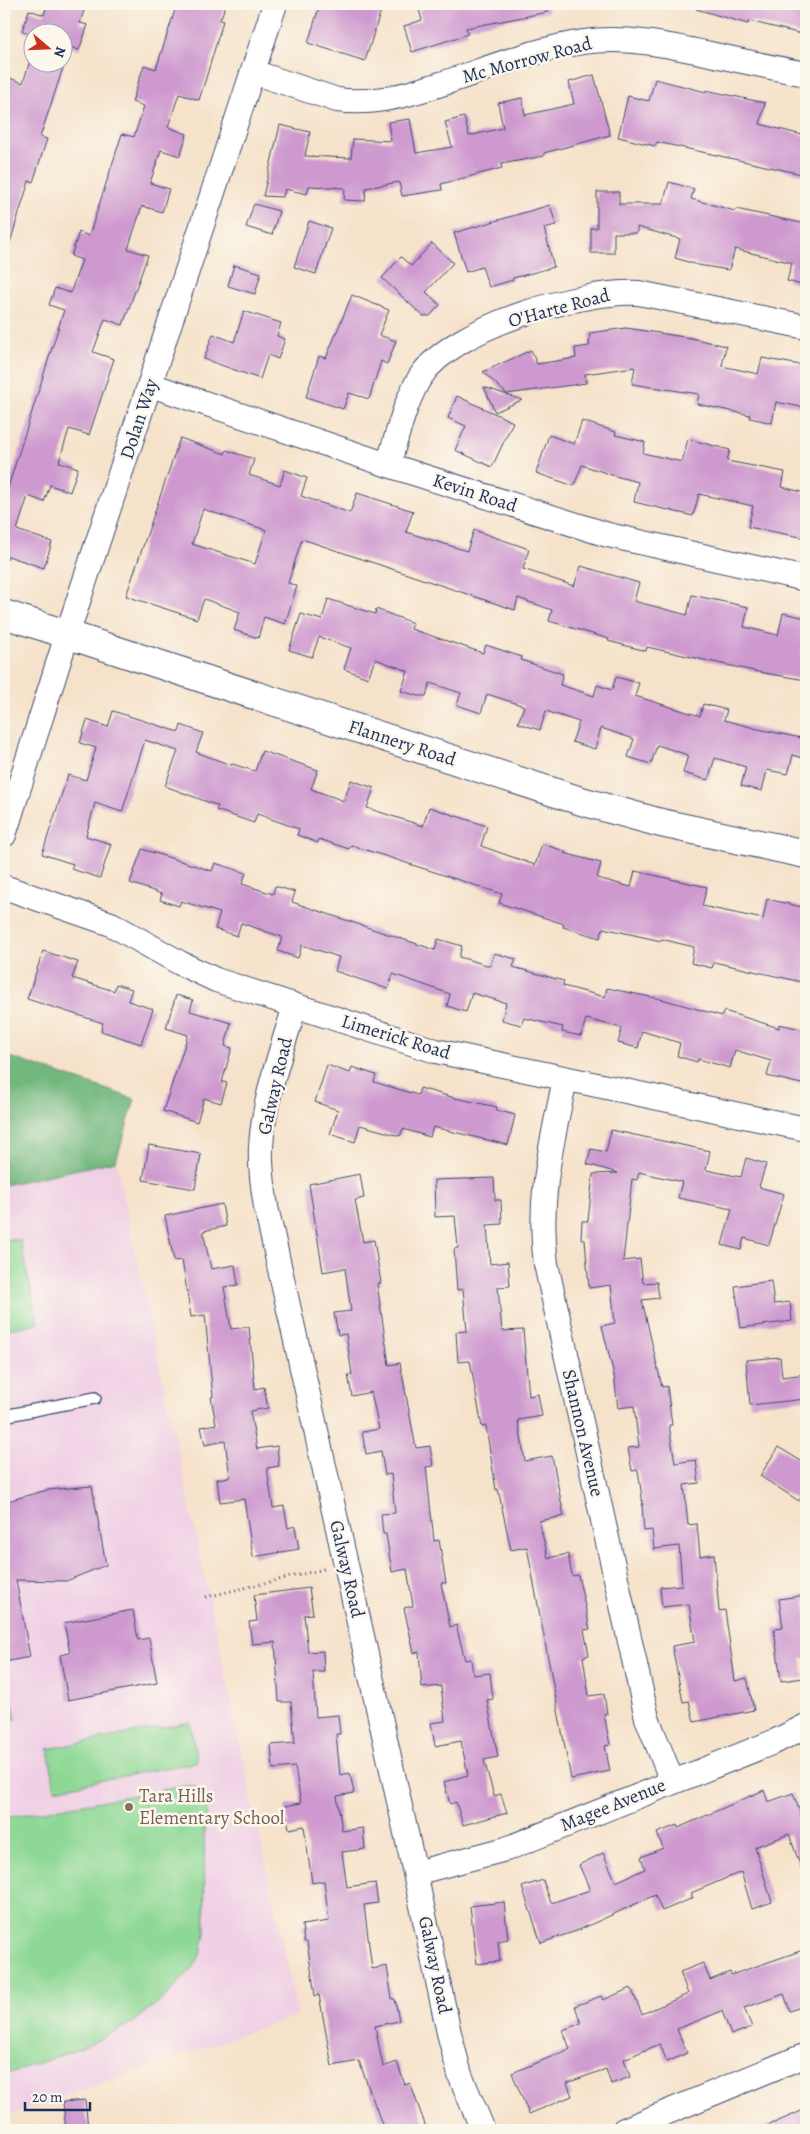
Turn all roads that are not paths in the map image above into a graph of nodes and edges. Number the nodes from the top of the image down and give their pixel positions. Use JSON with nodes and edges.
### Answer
{"nodes":[{"id":1,"x":275,"y":4,"type":"edge"},
{"id":2,"x":253,"y":72,"type":"junction"},
{"id":3,"x":806,"y":74,"type":"edge"},
{"id":4,"x":806,"y":327,"type":"edge"},
{"id":5,"x":151,"y":385,"type":"junction"},
{"id":6,"x":388,"y":465,"type":"junction"},
{"id":7,"x":806,"y":579,"type":"edge"},
{"id":8,"x":4,"y":614,"type":"edge"},
{"id":9,"x":67,"y":635,"type":"junction"},
{"id":10,"x":4,"y":835,"type":"edge"},
{"id":11,"x":806,"y":854,"type":"edge"},
{"id":12,"x":4,"y":887,"type":"edge"},
{"id":13,"x":296,"y":1006,"type":"junction"},
{"id":14,"x":565,"y":1079,"type":"junction"},
{"id":15,"x":806,"y":1129,"type":"edge"},
{"id":16,"x":95,"y":1398,"type":"dead end"},
{"id":17,"x":4,"y":1416,"type":"edge"},
{"id":18,"x":806,"y":1726,"type":"edge"},
{"id":19,"x":672,"y":1781,"type":"junction"},
{"id":20,"x":415,"y":1873,"type":"junction"},
{"id":21,"x":806,"y":2056,"type":"edge"},
{"id":22,"x":483,"y":2130,"type":"edge"},
{"id":23,"x":624,"y":2130,"type":"edge"}],
"edges":[{"from":1,"to":2,"type":"street","name":"Dolan Way"},
{"from":2,"to":3,"type":"street","name":"Mc Morrow Road"},
{"from":2,"to":5,"type":"street","name":"Dolan Way"},
{"from":4,"to":6,"type":"street","name":"O'Harte Road"},
{"from":5,"to":6,"type":"street","name":"Kevin Road"},
{"from":5,"to":9,"type":"street","name":"Dolan Way"},
{"from":6,"to":7,"type":"street","name":"Kevin Road"},
{"from":8,"to":9,"type":"street","name":"Flannery Road"},
{"from":9,"to":10,"type":"street","name":"Dolan Way"},
{"from":9,"to":11,"type":"street","name":"Flannery Road"},
{"from":12,"to":13,"type":"street","name":"Limerick Road"},
{"from":13,"to":14,"type":"street","name":"Limerick Road"},
{"from":13,"to":20,"type":"street","name":"Galway Road"},
{"from":14,"to":15,"type":"street","name":"Limerick Road"},
{"from":14,"to":19,"type":"street","name":"Shannon Avenue"},
{"from":16,"to":17,"type":"lane"},
{"from":18,"to":19,"type":"street","name":"Magee Avenue"},
{"from":19,"to":20,"type":"street","name":"Magee Avenue"},
{"from":20,"to":22,"type":"street","name":"Galway Road"},
{"from":21,"to":23,"type":"street"}]}
